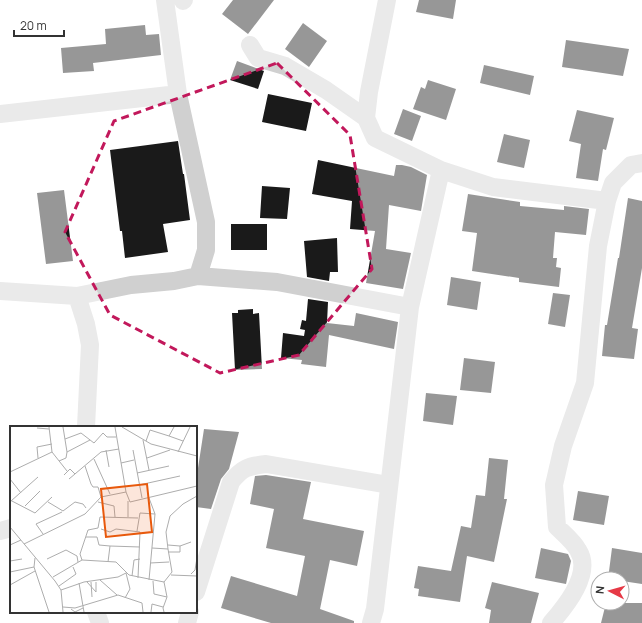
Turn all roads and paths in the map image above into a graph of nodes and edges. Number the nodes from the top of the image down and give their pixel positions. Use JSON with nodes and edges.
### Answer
{"nodes":[{"id":1,"x":177,"y":0,"type":"edge"},
{"id":2,"x":387,"y":0,"type":"edge"},
{"id":3,"x":250,"y":46,"type":"dead end"},
{"id":4,"x":178,"y":94,"type":"junction"},
{"id":5,"x":0,"y":114,"type":"edge"},
{"id":6,"x":366,"y":118,"type":"junction"},
{"id":7,"x":642,"y":163,"type":"edge"},
{"id":8,"x":441,"y":170,"type":"junction"},
{"id":9,"x":607,"y":201,"type":"junction"},
{"id":10,"x":198,"y":276,"type":"junction"},
{"id":11,"x":0,"y":291,"type":"edge"},
{"id":12,"x":77,"y":296,"type":"junction"},
{"id":13,"x":410,"y":307,"type":"junction"},
{"id":14,"x":86,"y":426,"type":"edge"},
{"id":15,"x":389,"y":485,"type":"junction"},
{"id":16,"x":10,"y":528,"type":"edge"},
{"id":17,"x":0,"y":531,"type":"edge"},
{"id":18,"x":197,"y":589,"type":"edge"},
{"id":19,"x":96,"y":613,"type":"edge"},
{"id":20,"x":190,"y":613,"type":"edge"},
{"id":21,"x":100,"y":623,"type":"edge"},
{"id":22,"x":187,"y":623,"type":"edge"},
{"id":23,"x":371,"y":623,"type":"edge"},
{"id":24,"x":551,"y":623,"type":"edge"}],
"edges":[{"from":1,"to":4,"type":"street"},
{"from":2,"to":6,"type":"street"},
{"from":3,"to":6,"type":"street"},
{"from":4,"to":5,"type":"street"},
{"from":4,"to":10,"type":"street"},
{"from":6,"to":8,"type":"street"},
{"from":7,"to":9,"type":"street"},
{"from":8,"to":9,"type":"street"},
{"from":8,"to":13,"type":"street"},
{"from":9,"to":24,"type":"street"},
{"from":10,"to":12,"type":"street"},
{"from":10,"to":13,"type":"street"},
{"from":11,"to":12,"type":"street"},
{"from":12,"to":14,"type":"street"},
{"from":13,"to":15,"type":"street"},
{"from":15,"to":18,"type":"street"},
{"from":15,"to":23,"type":"street"},
{"from":16,"to":17,"type":"street"},
{"from":19,"to":21,"type":"street"},
{"from":20,"to":22,"type":"street"}]}
